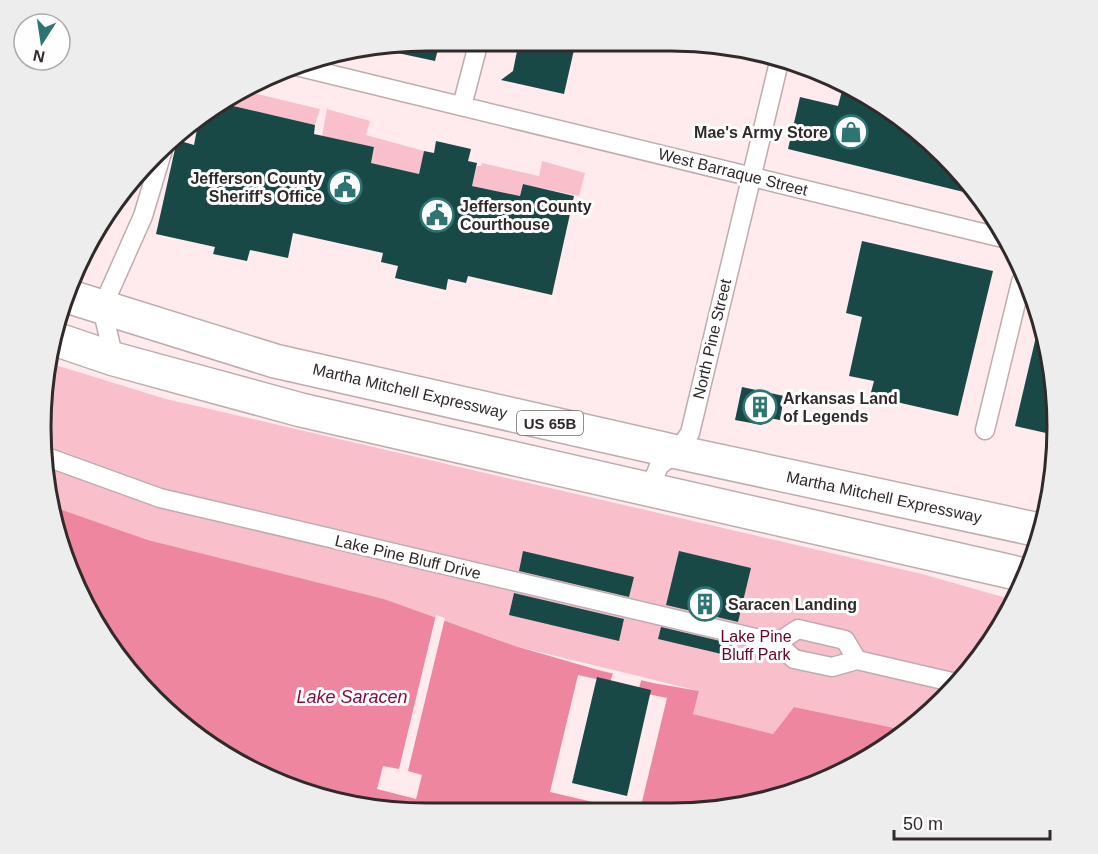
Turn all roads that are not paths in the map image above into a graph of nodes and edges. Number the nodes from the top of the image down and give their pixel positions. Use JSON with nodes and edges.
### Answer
{"nodes":[{"id":1,"x":476,"y":51,"type":"edge"},
{"id":2,"x":778,"y":67,"type":"edge"},
{"id":3,"x":311,"y":70,"type":"edge"},
{"id":4,"x":462,"y":106,"type":"junction"},
{"id":5,"x":159,"y":163,"type":"edge"},
{"id":6,"x":751,"y":176,"type":"junction"},
{"id":7,"x":995,"y":236,"type":"edge"},
{"id":8,"x":1020,"y":287,"type":"edge"},
{"id":9,"x":74,"y":298,"type":"edge"},
{"id":10,"x":102,"y":308,"type":"junction"},
{"id":11,"x":61,"y":341,"type":"edge"},
{"id":12,"x":114,"y":359,"type":"junction"},
{"id":13,"x":986,"y":430,"type":"dead end"},
{"id":14,"x":677,"y":452,"type":"junction"},
{"id":15,"x":53,"y":459,"type":"edge"},
{"id":16,"x":649,"y":490,"type":"junction"},
{"id":17,"x":1033,"y":529,"type":"edge"},
{"id":18,"x":1017,"y":573,"type":"edge"},
{"id":19,"x":777,"y":643,"type":"junction"},
{"id":20,"x":857,"y":660,"type":"junction"},
{"id":21,"x":948,"y":681,"type":"edge"}],
"edges":[{"from":1,"to":4,"type":"street"},
{"from":2,"to":6,"type":"street","name":"North Pine Street"},
{"from":3,"to":4,"type":"street","name":"West Barraque Street"},
{"from":4,"to":6,"type":"street","name":"West Barraque Street"},
{"from":5,"to":10,"type":"street"},
{"from":6,"to":7,"type":"street","name":"West Barraque Street"},
{"from":6,"to":14,"type":"street","name":"North Pine Street"},
{"from":8,"to":13,"type":"street"},
{"from":9,"to":10,"type":"highway","name":"Martha Mitchell Expressway","number":"US 65B"},
{"from":10,"to":12,"type":"street"},
{"from":10,"to":14,"type":"highway","name":"Martha Mitchell Expressway","number":"US 65B"},
{"from":11,"to":12,"type":"highway","number":"US 65B"},
{"from":12,"to":16,"type":"highway","number":"US 65B"},
{"from":14,"to":16,"type":"street","name":"North Pine Street"},
{"from":14,"to":17,"type":"highway","name":"Martha Mitchell Expressway","number":"US 65B"},
{"from":15,"to":19,"type":"street","name":"Lake Pine Bluff Drive"},
{"from":16,"to":18,"type":"highway","number":"US 65B"},
{"from":19,"to":20,"type":"street","name":"Lake Pine Bluff Drive"},
{"from":19,"to":20,"type":"street"},
{"from":20,"to":21,"type":"street","name":"Lake Pine Bluff Drive"}]}
